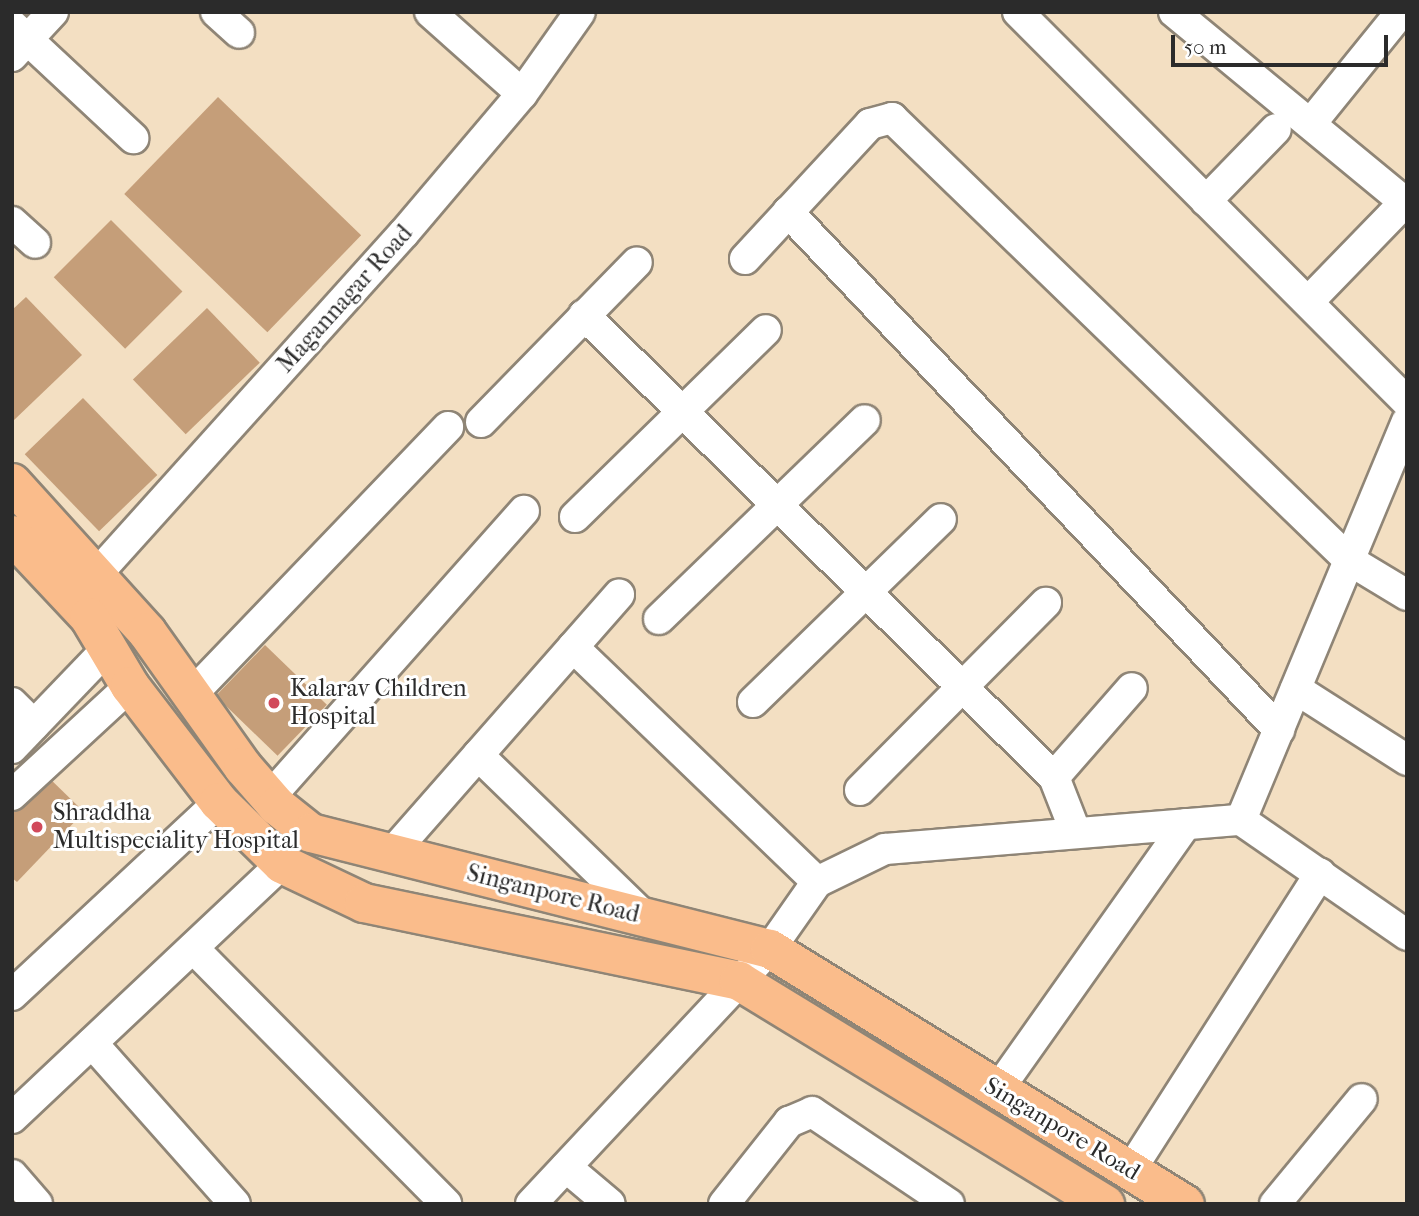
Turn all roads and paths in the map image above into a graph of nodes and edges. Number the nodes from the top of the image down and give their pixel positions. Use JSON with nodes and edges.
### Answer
{"nodes":[{"id":1,"x":53,"y":12,"type":"edge"},
{"id":2,"x":216,"y":12,"type":"edge"},
{"id":3,"x":430,"y":12,"type":"edge"},
{"id":4,"x":580,"y":12,"type":"edge"},
{"id":5,"x":1018,"y":12,"type":"edge"},
{"id":6,"x":1188,"y":17,"type":"edge"},
{"id":7,"x":1401,"y":21,"type":"edge"},
{"id":8,"x":239,"y":33,"type":"dead end"},
{"id":9,"x":17,"y":40,"type":"edge"},
{"id":10,"x":522,"y":94,"type":"junction"},
{"id":11,"x":1312,"y":122,"type":"junction"},
{"id":12,"x":1276,"y":129,"type":"dead end"},
{"id":13,"x":133,"y":138,"type":"dead end"},
{"id":14,"x":1206,"y":201,"type":"junction"},
{"id":15,"x":1406,"y":203,"type":"edge"},
{"id":16,"x":788,"y":212,"type":"junction"},
{"id":17,"x":12,"y":222,"type":"edge"},
{"id":18,"x":35,"y":243,"type":"dead end"},
{"id":19,"x":746,"y":259,"type":"dead end"},
{"id":20,"x":637,"y":262,"type":"dead end"},
{"id":21,"x":1308,"y":302,"type":"junction"},
{"id":22,"x":584,"y":315,"type":"junction"},
{"id":23,"x":766,"y":330,"type":"dead end"},
{"id":24,"x":1407,"y":402,"type":"edge"},
{"id":25,"x":683,"y":412,"type":"junction"},
{"id":26,"x":865,"y":420,"type":"dead end"},
{"id":27,"x":481,"y":422,"type":"dead end"},
{"id":28,"x":1407,"y":422,"type":"edge"},
{"id":29,"x":448,"y":427,"type":"dead end"},
{"id":30,"x":12,"y":483,"type":"edge"},
{"id":31,"x":777,"y":505,"type":"junction"},
{"id":32,"x":524,"y":510,"type":"dead end"},
{"id":33,"x":575,"y":517,"type":"dead end"},
{"id":34,"x":941,"y":519,"type":"dead end"},
{"id":35,"x":12,"y":536,"type":"edge"},
{"id":36,"x":1349,"y":560,"type":"junction"},
{"id":37,"x":96,"y":575,"type":"junction"},
{"id":38,"x":866,"y":592,"type":"junction"},
{"id":39,"x":619,"y":595,"type":"dead end"},
{"id":40,"x":1407,"y":595,"type":"edge"},
{"id":41,"x":1046,"y":603,"type":"dead end"},
{"id":42,"x":659,"y":619,"type":"dead end"},
{"id":43,"x":573,"y":646,"type":"junction"},
{"id":44,"x":106,"y":650,"type":"junction"},
{"id":45,"x":130,"y":686,"type":"junction"},
{"id":46,"x":962,"y":687,"type":"junction"},
{"id":47,"x":1132,"y":688,"type":"dead end"},
{"id":48,"x":1296,"y":689,"type":"junction"},
{"id":49,"x":192,"y":694,"type":"junction"},
{"id":50,"x":753,"y":702,"type":"dead end"},
{"id":51,"x":12,"y":703,"type":"edge"},
{"id":52,"x":34,"y":725,"type":"junction"},
{"id":53,"x":1279,"y":730,"type":"junction"},
{"id":54,"x":12,"y":748,"type":"edge"},
{"id":55,"x":478,"y":755,"type":"junction"},
{"id":56,"x":1407,"y":760,"type":"edge"},
{"id":57,"x":1054,"y":778,"type":"junction"},
{"id":58,"x":860,"y":790,"type":"dead end"},
{"id":59,"x":12,"y":795,"type":"edge"},
{"id":60,"x":269,"y":798,"type":"junction"},
{"id":61,"x":219,"y":802,"type":"junction"},
{"id":62,"x":1241,"y":820,"type":"junction"},
{"id":63,"x":1186,"y":824,"type":"junction"},
{"id":64,"x":1076,"y":834,"type":"junction"},
{"id":65,"x":392,"y":853,"type":"junction"},
{"id":66,"x":282,"y":864,"type":"junction"},
{"id":67,"x":1320,"y":874,"type":"junction"},
{"id":68,"x":817,"y":882,"type":"junction"},
{"id":69,"x":645,"y":917,"type":"junction"},
{"id":70,"x":1407,"y":935,"type":"edge"},
{"id":71,"x":193,"y":948,"type":"junction"},
{"id":72,"x":770,"y":949,"type":"junction"},
{"id":73,"x":739,"y":981,"type":"junction"},
{"id":74,"x":12,"y":995,"type":"edge"},
{"id":75,"x":92,"y":1043,"type":"junction"},
{"id":76,"x":997,"y":1091,"type":"junction"},
{"id":77,"x":1362,"y":1099,"type":"dead end"},
{"id":78,"x":12,"y":1118,"type":"edge"},
{"id":79,"x":566,"y":1167,"type":"junction"},
{"id":80,"x":1130,"y":1171,"type":"junction"},
{"id":81,"x":12,"y":1175,"type":"edge"},
{"id":82,"x":915,"y":1194,"type":"edge"},
{"id":83,"x":37,"y":1204,"type":"edge"},
{"id":84,"x":235,"y":1204,"type":"edge"},
{"id":85,"x":446,"y":1204,"type":"edge"},
{"id":86,"x":531,"y":1204,"type":"edge"},
{"id":87,"x":610,"y":1204,"type":"edge"},
{"id":88,"x":724,"y":1204,"type":"edge"},
{"id":89,"x":949,"y":1204,"type":"edge"},
{"id":90,"x":1105,"y":1204,"type":"edge"},
{"id":91,"x":1185,"y":1204,"type":"edge"},
{"id":92,"x":1275,"y":1204,"type":"edge"}],
"edges":[{"from":1,"to":9,"type":"street"},
{"from":2,"to":8,"type":"street"},
{"from":3,"to":10,"type":"street"},
{"from":4,"to":10,"type":"street","name":"Magannagar Road"},
{"from":5,"to":14,"type":"street"},
{"from":6,"to":11,"type":"street"},
{"from":7,"to":11,"type":"street"},
{"from":9,"to":13,"type":"street"},
{"from":10,"to":37,"type":"street","name":"Magannagar Road"},
{"from":11,"to":15,"type":"street"},
{"from":12,"to":14,"type":"street"},
{"from":14,"to":21,"type":"street"},
{"from":15,"to":21,"type":"street"},
{"from":16,"to":19,"type":"street"},
{"from":16,"to":36,"type":"street"},
{"from":16,"to":53,"type":"street"},
{"from":17,"to":18,"type":"street"},
{"from":20,"to":22,"type":"street"},
{"from":21,"to":24,"type":"street"},
{"from":22,"to":25,"type":"street"},
{"from":22,"to":27,"type":"street"},
{"from":23,"to":25,"type":"street"},
{"from":25,"to":31,"type":"street"},
{"from":25,"to":33,"type":"street"},
{"from":26,"to":31,"type":"street"},
{"from":28,"to":36,"type":"street"},
{"from":29,"to":49,"type":"street"},
{"from":30,"to":37,"type":"main road","name":"Singanpore Road"},
{"from":31,"to":38,"type":"street"},
{"from":31,"to":42,"type":"street"},
{"from":32,"to":60,"type":"street"},
{"from":34,"to":38,"type":"street"},
{"from":35,"to":44,"type":"main road","name":"Singanpore Road"},
{"from":36,"to":40,"type":"street"},
{"from":36,"to":48,"type":"street"},
{"from":37,"to":49,"type":"main road","name":"Singanpore Road"},
{"from":38,"to":46,"type":"street"},
{"from":38,"to":50,"type":"street"},
{"from":39,"to":43,"type":"street"},
{"from":41,"to":46,"type":"street"},
{"from":43,"to":55,"type":"street"},
{"from":43,"to":68,"type":"street"},
{"from":44,"to":45,"type":"main road","name":"Singanpore Road"},
{"from":44,"to":52,"type":"street"},
{"from":45,"to":59,"type":"street"},
{"from":45,"to":61,"type":"main road","name":"Singanpore Road"},
{"from":46,"to":57,"type":"street"},
{"from":46,"to":58,"type":"street"},
{"from":47,"to":57,"type":"street"},
{"from":48,"to":53,"type":"street"},
{"from":48,"to":56,"type":"street"},
{"from":49,"to":60,"type":"main road","name":"Singanpore Road"},
{"from":51,"to":52,"type":"street"},
{"from":52,"to":54,"type":"street"},
{"from":53,"to":62,"type":"street"},
{"from":55,"to":65,"type":"street"},
{"from":55,"to":69,"type":"street"},
{"from":57,"to":64,"type":"street"},
{"from":60,"to":65,"type":"main road","name":"Singanpore Road"},
{"from":61,"to":66,"type":"main road","name":"Singanpore Road"},
{"from":61,"to":74,"type":"street"},
{"from":62,"to":63,"type":"street"},
{"from":62,"to":67,"type":"street"},
{"from":63,"to":64,"type":"street"},
{"from":63,"to":76,"type":"street"},
{"from":64,"to":68,"type":"street"},
{"from":65,"to":69,"type":"main road","name":"Singanpore Road"},
{"from":66,"to":71,"type":"street"},
{"from":66,"to":73,"type":"main road","name":"Singanpore Road"},
{"from":67,"to":70,"type":"street"},
{"from":67,"to":80,"type":"street"},
{"from":68,"to":72,"type":"street"},
{"from":69,"to":72,"type":"main road","name":"Singanpore Road"},
{"from":71,"to":75,"type":"street"},
{"from":71,"to":85,"type":"street"},
{"from":72,"to":73,"type":"street"},
{"from":72,"to":76,"type":"main road","name":"Singanpore Road"},
{"from":73,"to":79,"type":"street"},
{"from":73,"to":90,"type":"main road","name":"Singanpore Road"},
{"from":75,"to":78,"type":"street"},
{"from":75,"to":84,"type":"street"},
{"from":76,"to":80,"type":"main road","name":"Singanpore Road"},
{"from":77,"to":92,"type":"street"},
{"from":79,"to":86,"type":"street"},
{"from":79,"to":87,"type":"street"},
{"from":80,"to":91,"type":"main road","name":"Singanpore Road"},
{"from":81,"to":83,"type":"street"},
{"from":82,"to":88,"type":"street"},
{"from":82,"to":89,"type":"street"}]}
